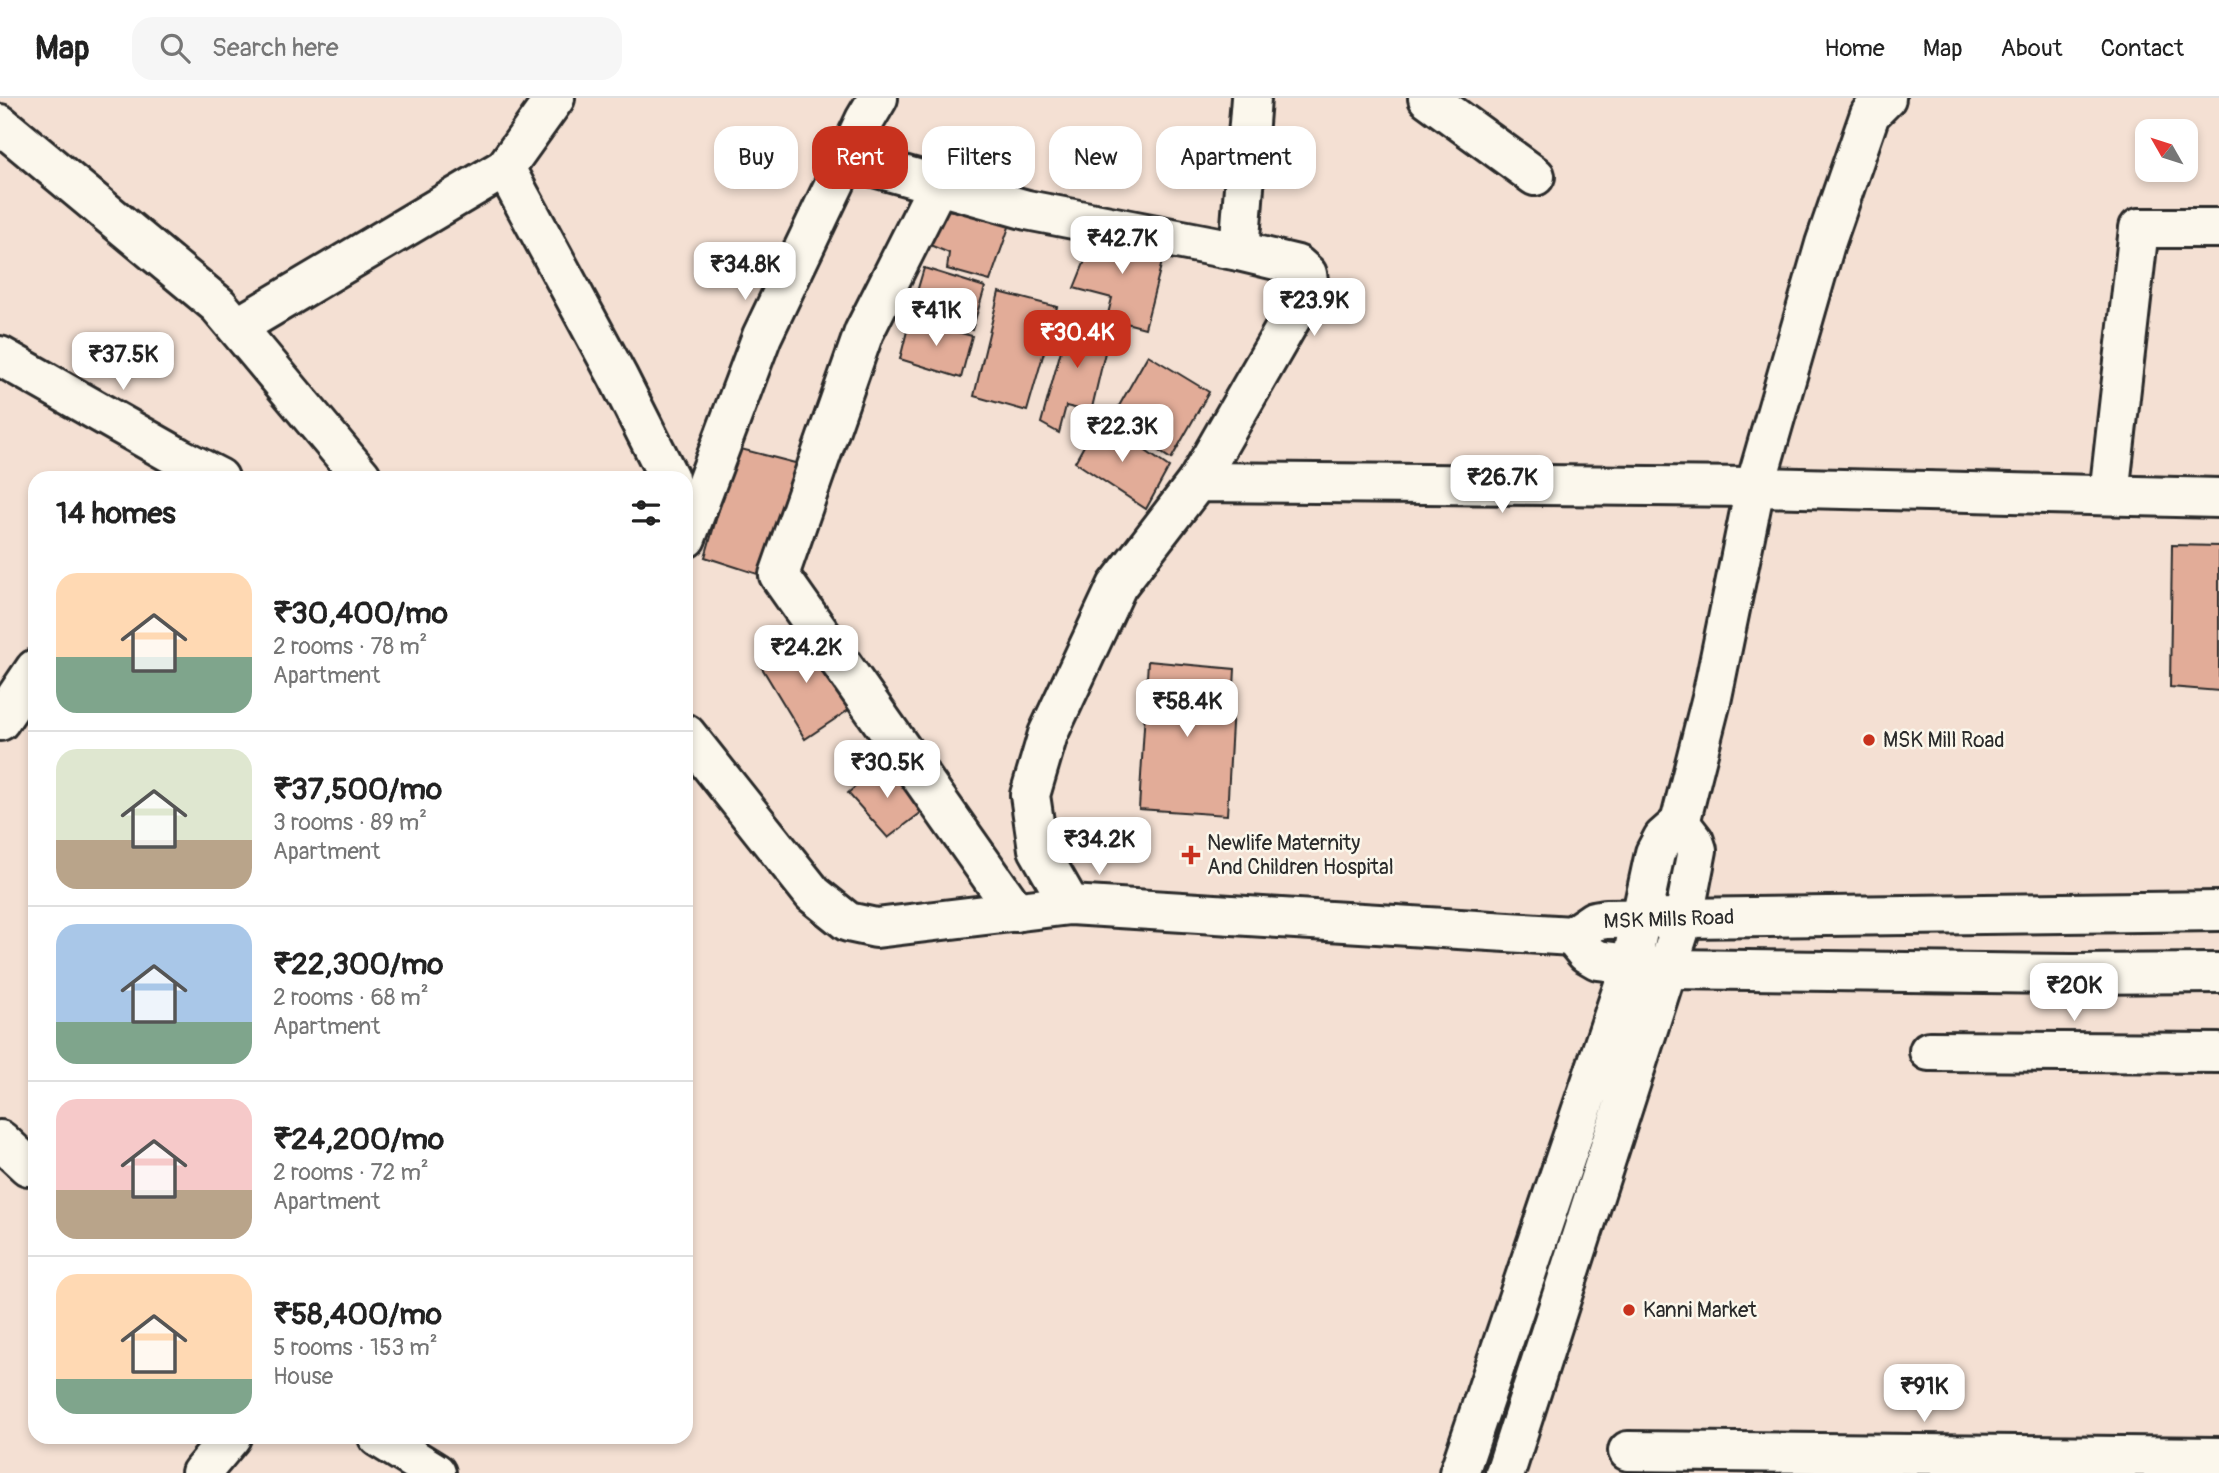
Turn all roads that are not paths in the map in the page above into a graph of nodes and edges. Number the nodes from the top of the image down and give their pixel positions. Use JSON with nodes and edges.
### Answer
{"nodes":[{"id":1,"x":555,"y":98,"type":"edge"},
{"id":2,"x":878,"y":98,"type":"edge"},
{"id":3,"x":1251,"y":98,"type":"edge"},
{"id":4,"x":1428,"y":98,"type":"edge"},
{"id":5,"x":1871,"y":103,"type":"edge"},
{"id":6,"x":0,"y":124,"type":"edge"},
{"id":7,"x":863,"y":126,"type":"edge"},
{"id":8,"x":505,"y":168,"type":"junction"},
{"id":9,"x":1535,"y":176,"type":"dead end"},
{"id":10,"x":832,"y":189,"type":"edge"},
{"id":11,"x":936,"y":189,"type":"edge"},
{"id":12,"x":952,"y":189,"type":"edge"},
{"id":13,"x":2214,"y":221,"type":"edge"},
{"id":14,"x":1239,"y":251,"type":"junction"},
{"id":15,"x":237,"y":327,"type":"junction"},
{"id":16,"x":0,"y":356,"type":"edge"},
{"id":17,"x":171,"y":467,"type":"edge"},
{"id":18,"x":188,"y":471,"type":"edge"},
{"id":19,"x":357,"y":471,"type":"edge"},
{"id":20,"x":666,"y":471,"type":"edge"},
{"id":21,"x":1197,"y":482,"type":"junction"},
{"id":22,"x":1755,"y":487,"type":"junction"},
{"id":23,"x":2109,"y":495,"type":"junction"},
{"id":24,"x":2219,"y":498,"type":"edge"},
{"id":25,"x":693,"y":512,"type":"edge"},
{"id":26,"x":28,"y":679,"type":"edge"},
{"id":27,"x":0,"y":721,"type":"edge"},
{"id":28,"x":693,"y":743,"type":"edge"},
{"id":29,"x":1680,"y":823,"type":"junction"},
{"id":30,"x":1070,"y":905,"type":"junction"},
{"id":31,"x":2219,"y":911,"type":"edge"},
{"id":32,"x":1016,"y":912,"type":"junction"},
{"id":33,"x":1684,"y":917,"type":"junction"},
{"id":34,"x":1641,"y":918,"type":"junction"},
{"id":35,"x":1572,"y":936,"type":"junction"},
{"id":36,"x":1631,"y":964,"type":"junction"},
{"id":37,"x":1669,"y":969,"type":"junction"},
{"id":38,"x":2219,"y":973,"type":"edge"},
{"id":39,"x":1930,"y":1051,"type":"dead end"},
{"id":40,"x":2219,"y":1053,"type":"edge"},
{"id":41,"x":0,"y":1140,"type":"edge"},
{"id":42,"x":28,"y":1160,"type":"edge"},
{"id":43,"x":225,"y":1444,"type":"edge"},
{"id":44,"x":389,"y":1444,"type":"edge"},
{"id":45,"x":1628,"y":1451,"type":"dead end"},
{"id":46,"x":2213,"y":1462,"type":"edge"},
{"id":47,"x":1840,"y":1463,"type":"edge"},
{"id":48,"x":201,"y":1473,"type":"edge"},
{"id":49,"x":436,"y":1473,"type":"edge"},
{"id":50,"x":1459,"y":1473,"type":"edge"},
{"id":51,"x":1505,"y":1473,"type":"edge"}],
"edges":[{"from":1,"to":8,"type":"street"},
{"from":2,"to":7,"type":"street"},
{"from":3,"to":14,"type":"street"},
{"from":4,"to":9,"type":"street"},
{"from":5,"to":22,"type":"street"},
{"from":6,"to":15,"type":"street"},
{"from":8,"to":15,"type":"street"},
{"from":8,"to":20,"type":"street"},
{"from":10,"to":25,"type":"street"},
{"from":11,"to":32,"type":"street"},
{"from":12,"to":14,"type":"street"},
{"from":13,"to":23,"type":"street"},
{"from":14,"to":21,"type":"street"},
{"from":15,"to":19,"type":"street"},
{"from":16,"to":17,"type":"street"},
{"from":17,"to":18,"type":"street"},
{"from":21,"to":22,"type":"street"},
{"from":21,"to":30,"type":"street"},
{"from":22,"to":23,"type":"street"},
{"from":22,"to":29,"type":"street"},
{"from":23,"to":24,"type":"street"},
{"from":26,"to":27,"type":"street"},
{"from":28,"to":32,"type":"street"},
{"from":29,"to":33,"type":"street"},
{"from":29,"to":34,"type":"street"},
{"from":30,"to":32,"type":"street"},
{"from":30,"to":35,"type":"street"},
{"from":31,"to":33,"type":"street","name":"MSK Mills Road"},
{"from":33,"to":34,"type":"street","name":"MSK Mills Road"},
{"from":33,"to":37,"type":"street"},
{"from":34,"to":35,"type":"street","name":"MSK Mills Road"},
{"from":34,"to":36,"type":"street"},
{"from":35,"to":36,"type":"street","name":"MSK Mills Road"},
{"from":36,"to":37,"type":"street","name":"MSK Mills Road"},
{"from":36,"to":50,"type":"street"},
{"from":37,"to":38,"type":"street","name":"MSK Mills Road"},
{"from":37,"to":51,"type":"street"},
{"from":39,"to":40,"type":"street"},
{"from":41,"to":42,"type":"street"},
{"from":43,"to":48,"type":"street"},
{"from":44,"to":49,"type":"street"},
{"from":45,"to":47,"type":"street"},
{"from":46,"to":47,"type":"street"}]}
